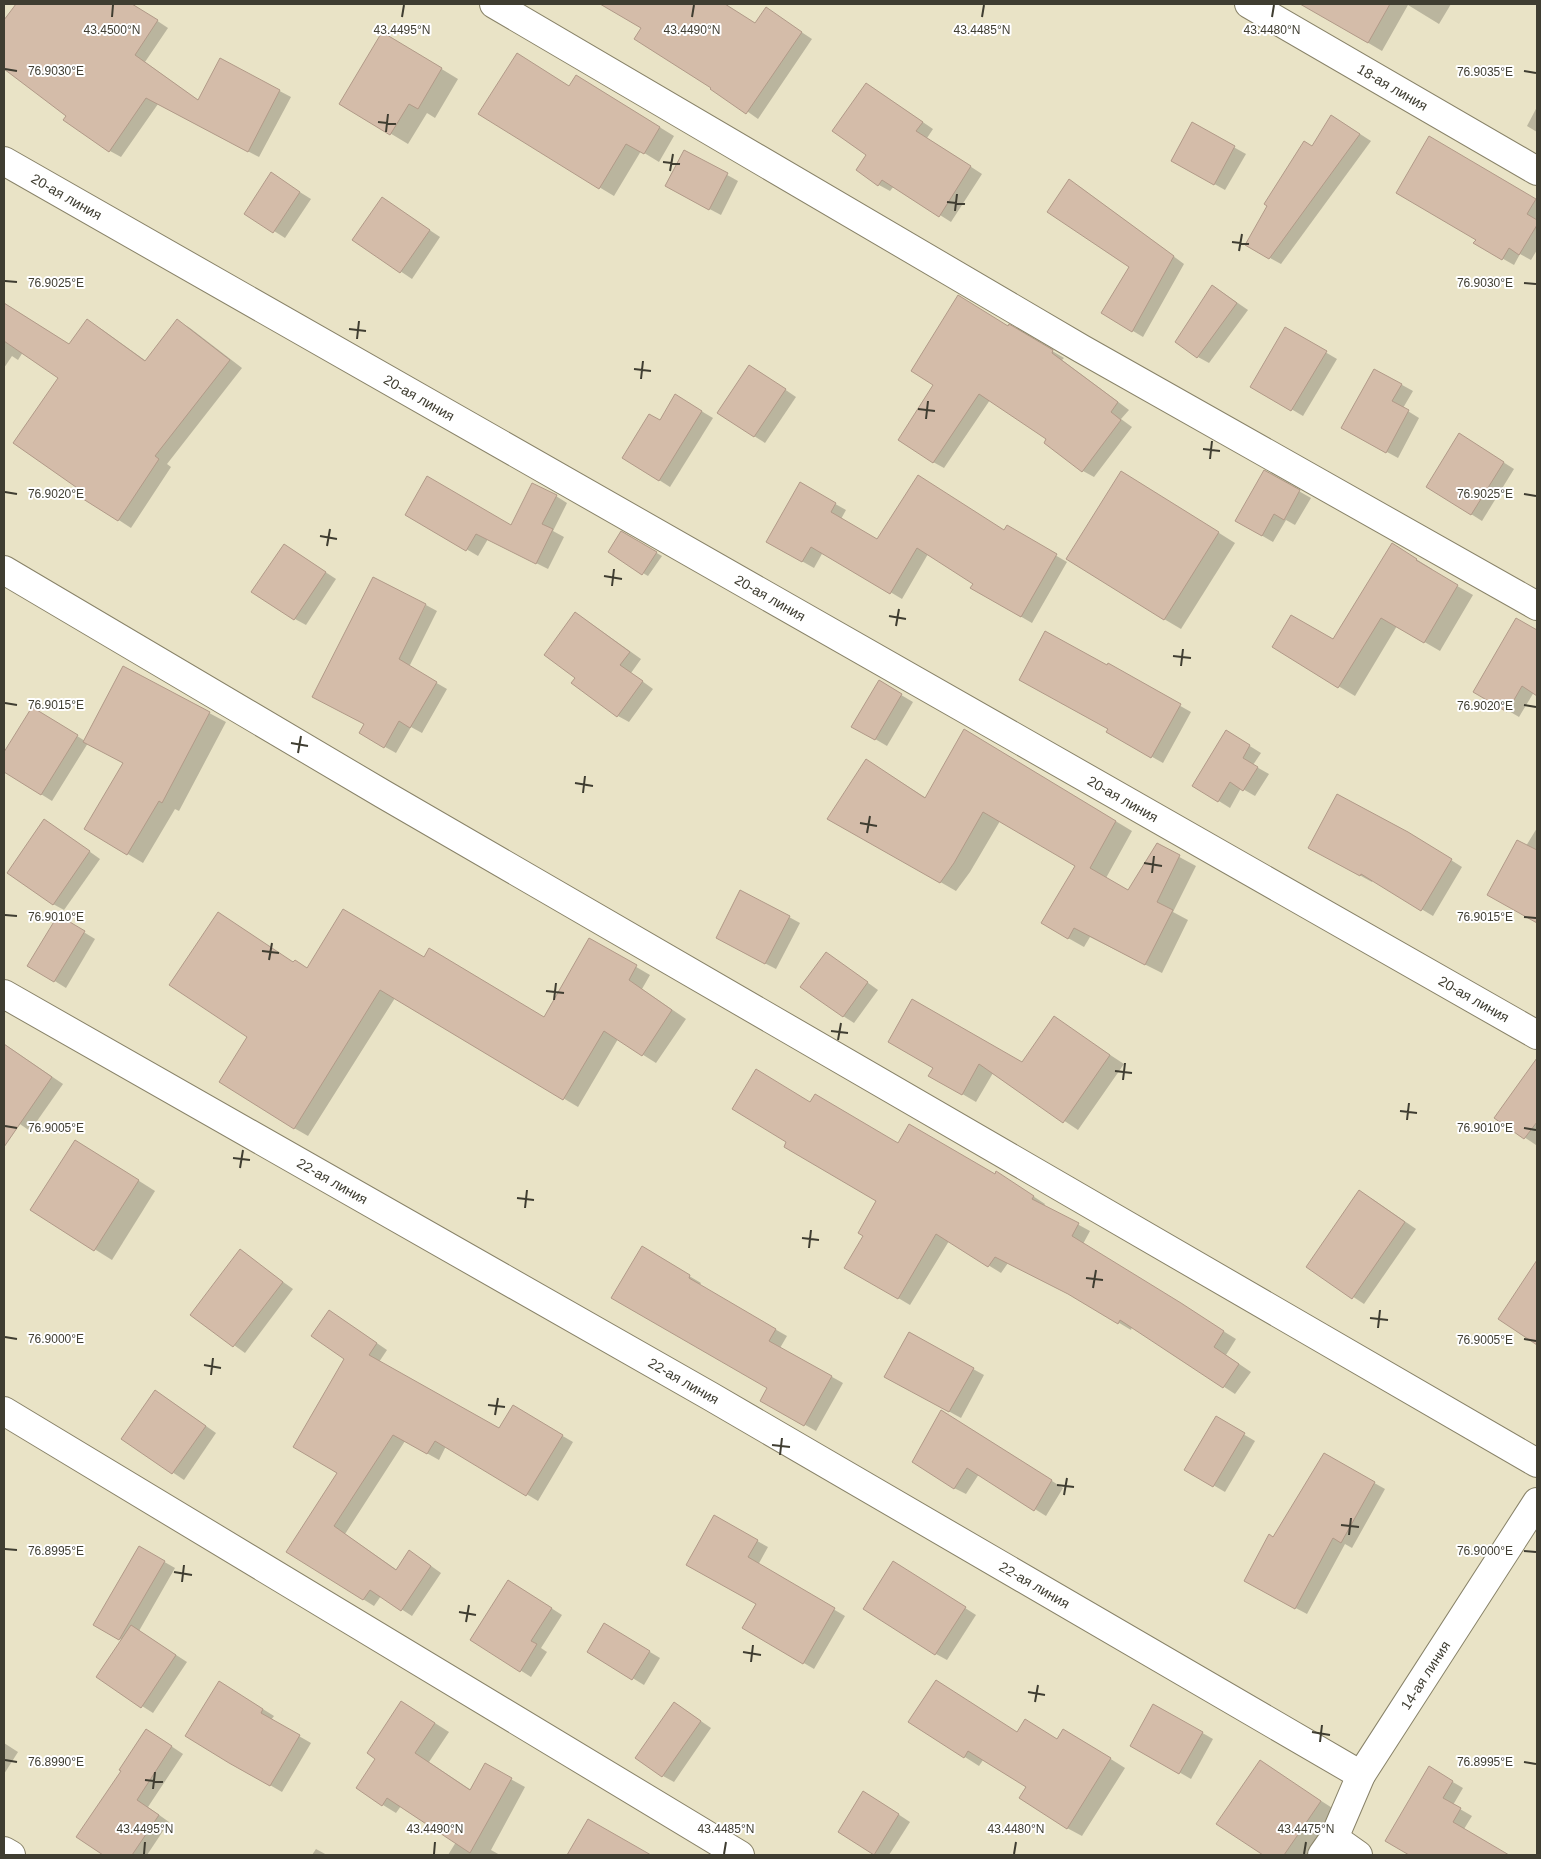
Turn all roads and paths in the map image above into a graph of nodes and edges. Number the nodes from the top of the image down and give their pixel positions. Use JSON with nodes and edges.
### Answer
{"nodes":[{"id":1,"x":494,"y":4,"type":"edge"},
{"id":2,"x":1248,"y":4,"type":"edge"},
{"id":3,"x":4,"y":161,"type":"edge"},
{"id":4,"x":1537,"y":171,"type":"edge"},
{"id":5,"x":4,"y":570,"type":"edge"},
{"id":6,"x":1537,"y":606,"type":"edge"},
{"id":7,"x":4,"y":994,"type":"edge"},
{"id":8,"x":1537,"y":1035,"type":"edge"},
{"id":9,"x":4,"y":1411,"type":"edge"},
{"id":10,"x":1537,"y":1463,"type":"edge"},
{"id":11,"x":1537,"y":1502,"type":"edge"},
{"id":12,"x":1529,"y":1531,"type":"edge"},
{"id":13,"x":1361,"y":1776,"type":"junction"},
{"id":14,"x":1328,"y":1847,"type":"edge"},
{"id":15,"x":4,"y":1851,"type":"edge"},
{"id":16,"x":11,"y":1855,"type":"edge"},
{"id":17,"x":740,"y":1855,"type":"edge"},
{"id":18,"x":1358,"y":1855,"type":"edge"}],
"edges":[{"from":1,"to":6,"type":"street"},
{"from":2,"to":4,"type":"street","name":"18-ая линия"},
{"from":3,"to":8,"type":"street","name":"20-ая линия"},
{"from":5,"to":10,"type":"street"},
{"from":7,"to":13,"type":"street","name":"22-ая линия"},
{"from":9,"to":17,"type":"street"},
{"from":11,"to":12,"type":"street","name":"14-ая линия"},
{"from":12,"to":13,"type":"street","name":"14-ая линия"},
{"from":13,"to":14,"type":"street","name":"14-ая линия"},
{"from":14,"to":18,"type":"street"},
{"from":15,"to":16,"type":"street"}]}
